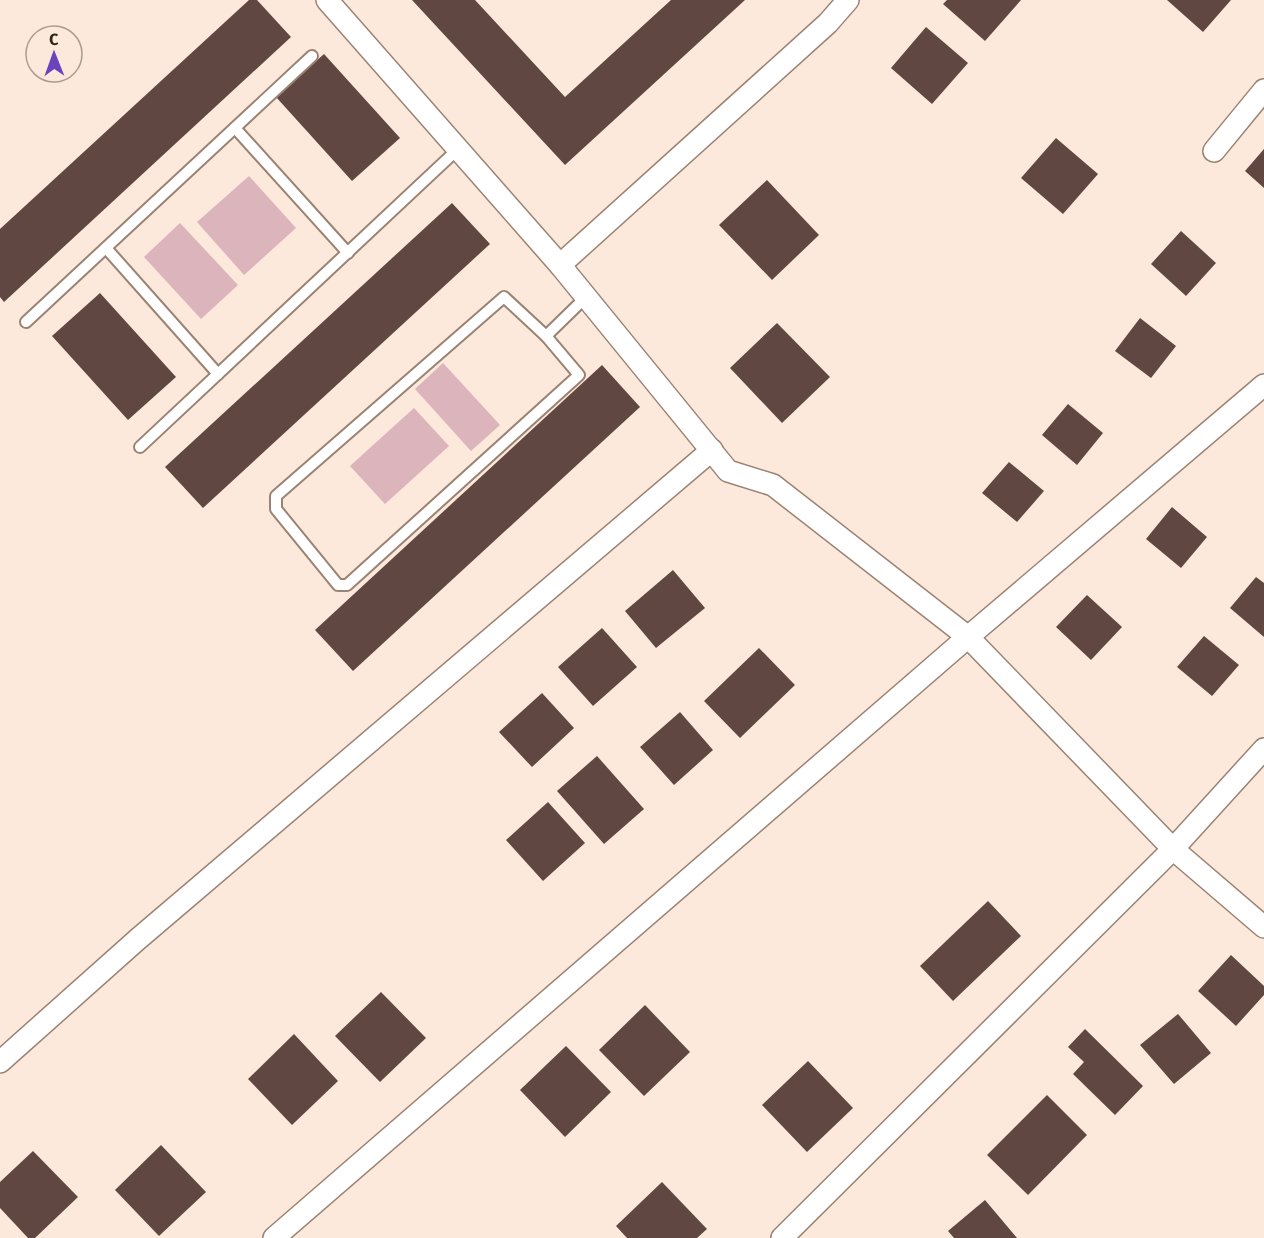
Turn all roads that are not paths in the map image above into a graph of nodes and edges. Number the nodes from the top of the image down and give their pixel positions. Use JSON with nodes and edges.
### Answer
{"nodes":[{"id":1,"x":327,"y":0,"type":"edge"},
{"id":2,"x":848,"y":0,"type":"edge"},
{"id":3,"x":312,"y":56,"type":"dead end"},
{"id":4,"x":1264,"y":90,"type":"edge"},
{"id":5,"x":235,"y":128,"type":"junction"},
{"id":6,"x":459,"y":149,"type":"junction"},
{"id":7,"x":1214,"y":151,"type":"dead end"},
{"id":8,"x":106,"y":248,"type":"junction"},
{"id":9,"x":348,"y":253,"type":"junction"},
{"id":10,"x":560,"y":265,"type":"junction"},
{"id":11,"x":585,"y":298,"type":"junction"},
{"id":12,"x":26,"y":322,"type":"dead end"},
{"id":13,"x":546,"y":336,"type":"junction"},
{"id":14,"x":218,"y":374,"type":"junction"},
{"id":15,"x":1264,"y":385,"type":"edge"},
{"id":16,"x":140,"y":447,"type":"dead end"},
{"id":17,"x":712,"y":450,"type":"junction"},
{"id":18,"x":968,"y":637,"type":"junction"},
{"id":19,"x":1264,"y":749,"type":"edge"},
{"id":20,"x":1173,"y":849,"type":"junction"},
{"id":21,"x":1264,"y":927,"type":"edge"},
{"id":22,"x":0,"y":1062,"type":"edge"},
{"id":23,"x":274,"y":1238,"type":"edge"},
{"id":24,"x":782,"y":1238,"type":"edge"}],
"edges":[{"from":1,"to":6,"type":"street"},
{"from":2,"to":10,"type":"street"},
{"from":3,"to":5,"type":"lane"},
{"from":4,"to":7,"type":"street"},
{"from":5,"to":8,"type":"lane"},
{"from":5,"to":9,"type":"lane"},
{"from":6,"to":9,"type":"lane"},
{"from":6,"to":10,"type":"street"},
{"from":8,"to":12,"type":"lane"},
{"from":8,"to":14,"type":"lane"},
{"from":9,"to":14,"type":"lane"},
{"from":10,"to":11,"type":"street"},
{"from":11,"to":13,"type":"lane"},
{"from":11,"to":17,"type":"street"},
{"from":13,"to":13,"type":"lane"},
{"from":14,"to":16,"type":"lane"},
{"from":15,"to":18,"type":"street"},
{"from":17,"to":18,"type":"street"},
{"from":17,"to":22,"type":"street"},
{"from":18,"to":20,"type":"street"},
{"from":18,"to":23,"type":"street"},
{"from":19,"to":20,"type":"street"},
{"from":20,"to":21,"type":"street"},
{"from":20,"to":24,"type":"street"}]}
